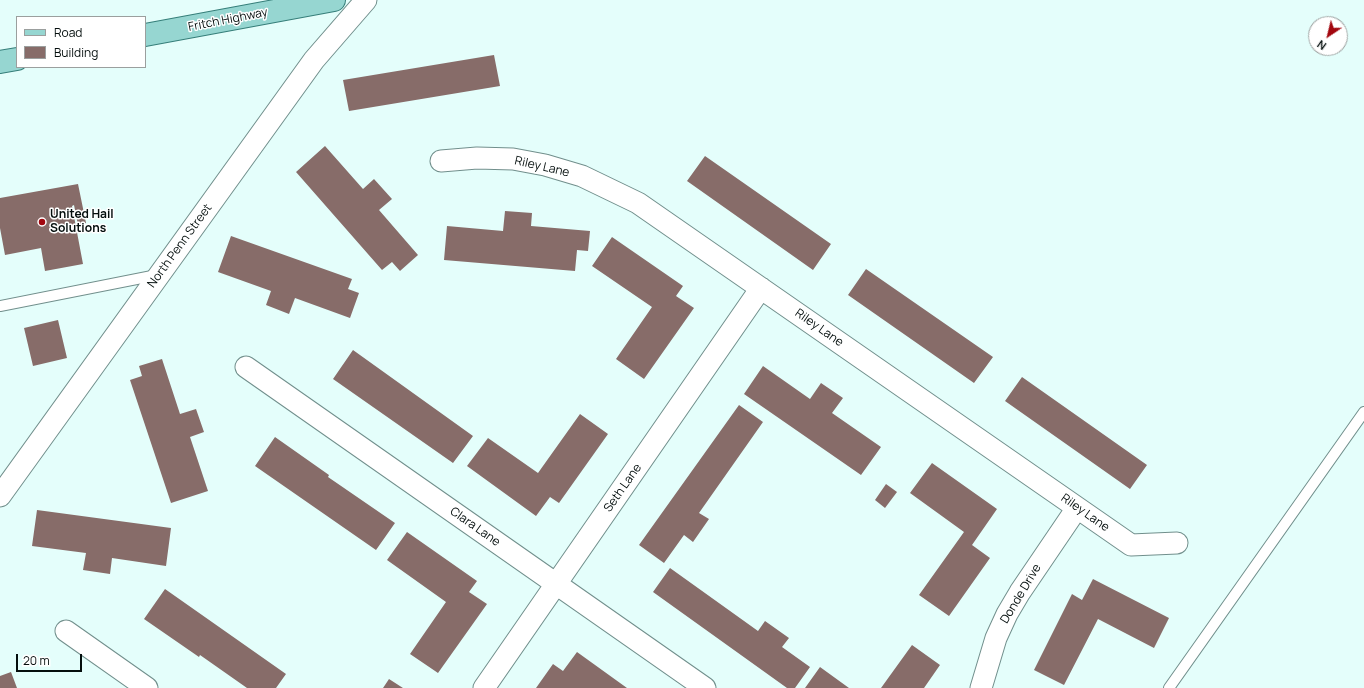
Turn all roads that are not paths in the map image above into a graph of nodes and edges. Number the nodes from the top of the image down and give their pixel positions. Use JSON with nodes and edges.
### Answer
{"nodes":[{"id":1,"x":334,"y":0,"type":"edge"},
{"id":2,"x":366,"y":0,"type":"edge"},
{"id":3,"x":146,"y":35,"type":"edge"},
{"id":4,"x":16,"y":59,"type":"edge"},
{"id":5,"x":0,"y":62,"type":"edge"},
{"id":6,"x":441,"y":161,"type":"dead end"},
{"id":7,"x":160,"y":274,"type":"junction"},
{"id":8,"x":761,"y":288,"type":"junction"},
{"id":9,"x":0,"y":306,"type":"edge"},
{"id":10,"x":246,"y":366,"type":"dead end"},
{"id":11,"x":1364,"y":412,"type":"edge"},
{"id":12,"x":0,"y":496,"type":"edge"},
{"id":13,"x":1077,"y":508,"type":"junction"},
{"id":14,"x":1177,"y":543,"type":"dead end"},
{"id":15,"x":556,"y":584,"type":"junction"},
{"id":16,"x":66,"y":631,"type":"dead end"},
{"id":17,"x":147,"y":688,"type":"edge"},
{"id":18,"x":484,"y":688,"type":"edge"},
{"id":19,"x":705,"y":688,"type":"edge"},
{"id":20,"x":981,"y":688,"type":"edge"},
{"id":21,"x":1169,"y":688,"type":"edge"}],
"edges":[{"from":1,"to":3,"type":"main road","name":"Fritch Highway"},
{"from":2,"to":7,"type":"street","name":"North Penn Street"},
{"from":4,"to":5,"type":"main road"},
{"from":6,"to":8,"type":"street","name":"Riley Lane"},
{"from":7,"to":9,"type":"lane"},
{"from":7,"to":12,"type":"street","name":"North Penn Street"},
{"from":8,"to":13,"type":"street","name":"Riley Lane"},
{"from":8,"to":15,"type":"street","name":"Seth Lane"},
{"from":10,"to":15,"type":"street","name":"Clara Lane"},
{"from":11,"to":21,"type":"lane"},
{"from":13,"to":14,"type":"street","name":"Riley Lane"},
{"from":13,"to":20,"type":"street","name":"Donde Drive"},
{"from":15,"to":18,"type":"street","name":"Seth Lane"},
{"from":15,"to":19,"type":"street","name":"Clara Lane"},
{"from":16,"to":17,"type":"street"}]}
